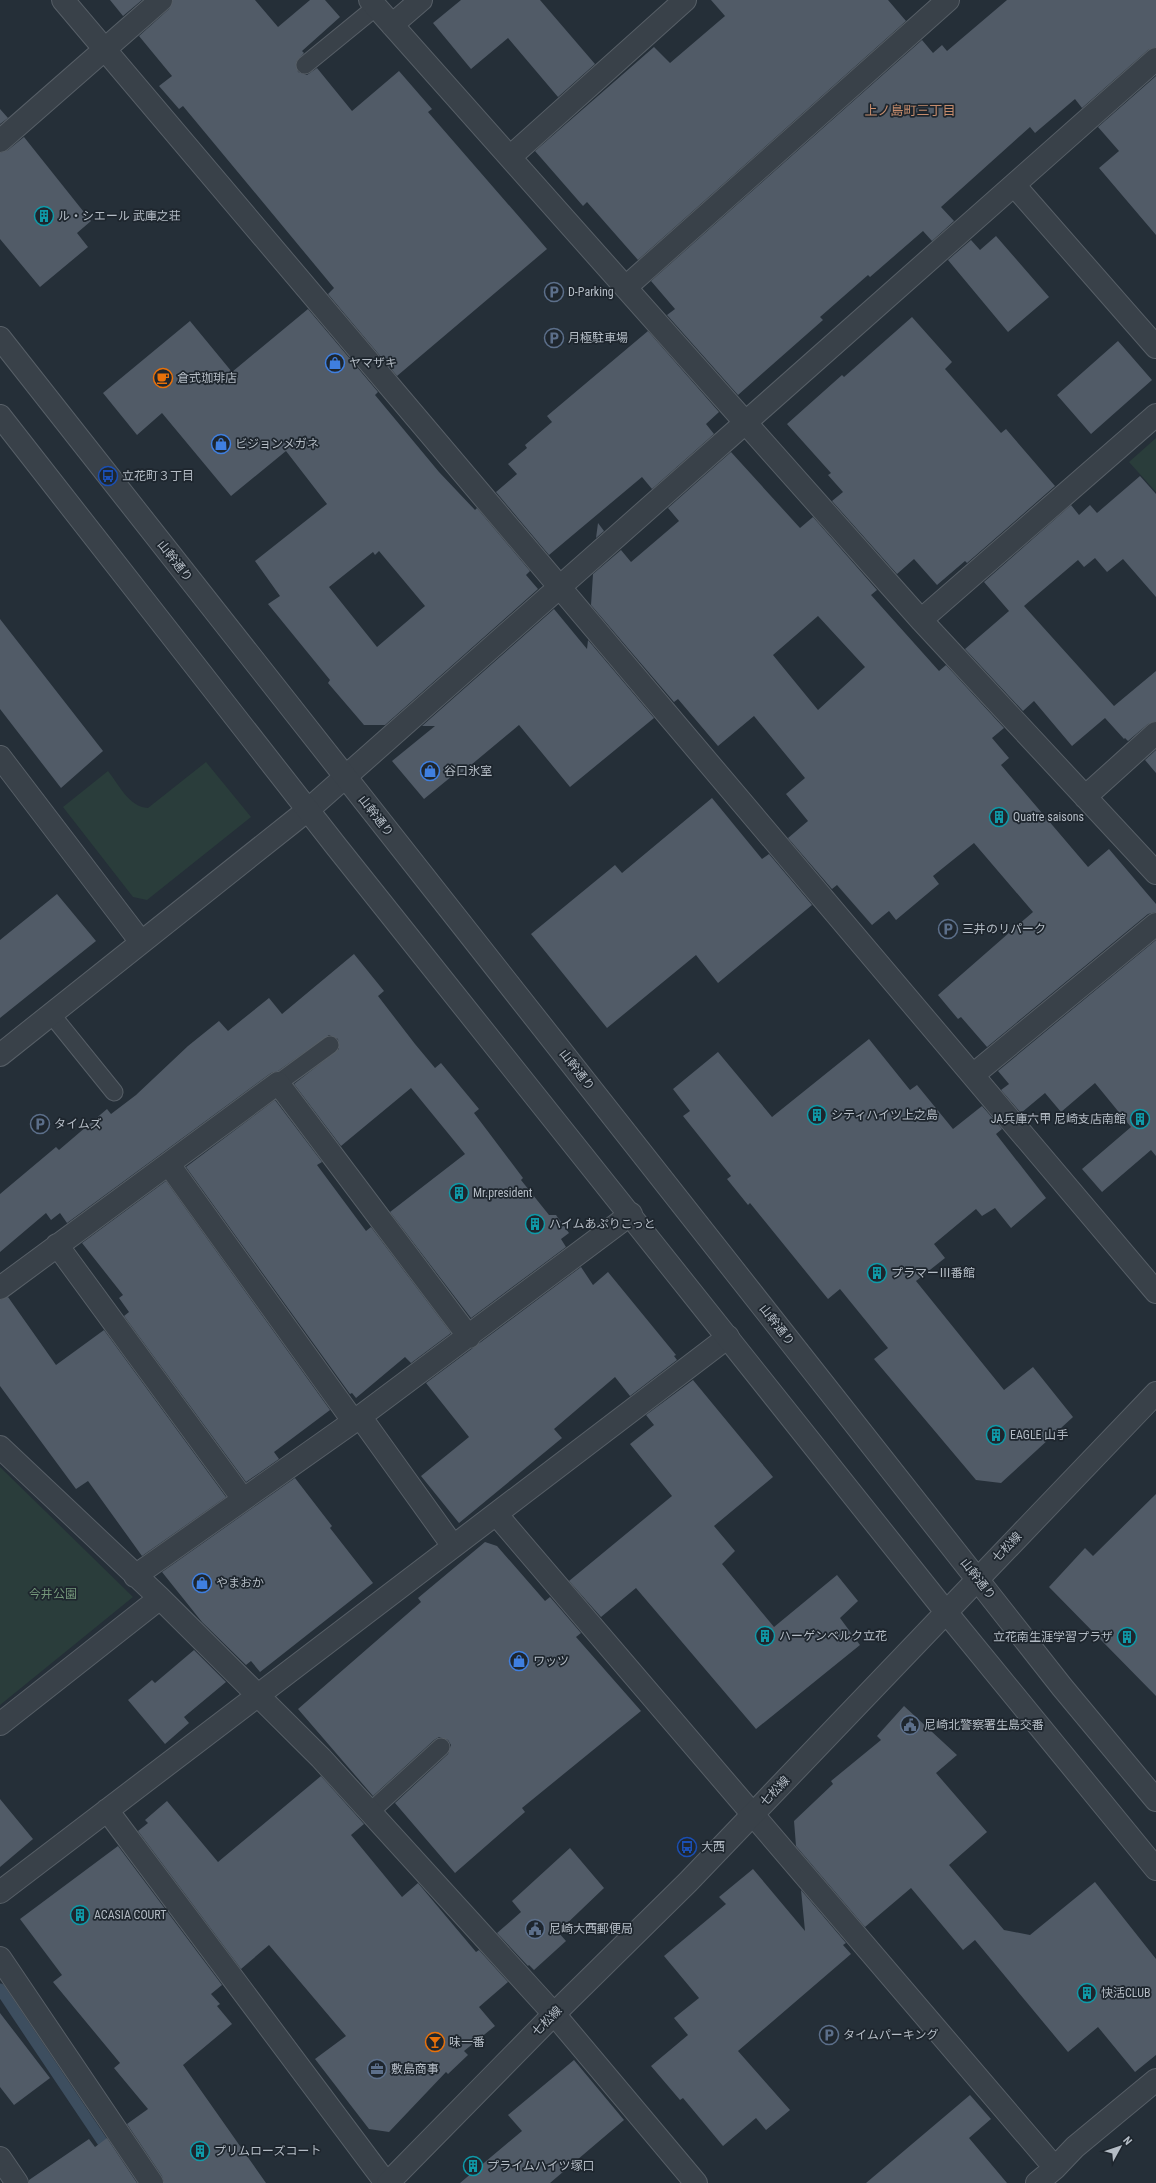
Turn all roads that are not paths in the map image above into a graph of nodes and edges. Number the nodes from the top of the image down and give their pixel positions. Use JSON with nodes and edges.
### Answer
{"nodes":[{"id":1,"x":63,"y":0,"type":"edge"},
{"id":2,"x":161,"y":0,"type":"edge"},
{"id":3,"x":421,"y":0,"type":"edge"},
{"id":4,"x":685,"y":0,"type":"edge"},
{"id":5,"x":948,"y":0,"type":"edge"},
{"id":6,"x":373,"y":4,"type":"edge"},
{"id":7,"x":392,"y":25,"type":"junction"},
{"id":8,"x":105,"y":50,"type":"junction"},
{"id":9,"x":1156,"y":59,"type":"edge"},
{"id":10,"x":305,"y":65,"type":"dead end"},
{"id":11,"x":0,"y":142,"type":"edge"},
{"id":12,"x":510,"y":157,"type":"junction"},
{"id":13,"x":1014,"y":185,"type":"junction"},
{"id":14,"x":626,"y":287,"type":"junction"},
{"id":15,"x":0,"y":338,"type":"edge"},
{"id":16,"x":1156,"y":346,"type":"edge"},
{"id":17,"x":1156,"y":415,"type":"edge"},
{"id":18,"x":0,"y":416,"type":"edge"},
{"id":19,"x":745,"y":424,"type":"junction"},
{"id":20,"x":560,"y":588,"type":"junction"},
{"id":21,"x":921,"y":620,"type":"junction"},
{"id":22,"x":1156,"y":733,"type":"edge"},
{"id":23,"x":0,"y":757,"type":"edge"},
{"id":24,"x":345,"y":777,"type":"junction"},
{"id":25,"x":1085,"y":797,"type":"junction"},
{"id":26,"x":309,"y":809,"type":"junction"},
{"id":27,"x":1156,"y":873,"type":"edge"},
{"id":28,"x":1156,"y":924,"type":"edge"},
{"id":29,"x":141,"y":942,"type":"junction"},
{"id":30,"x":51,"y":1014,"type":"junction"},
{"id":31,"x":330,"y":1045,"type":"dead end"},
{"id":32,"x":0,"y":1055,"type":"edge"},
{"id":33,"x":973,"y":1075,"type":"junction"},
{"id":34,"x":278,"y":1083,"type":"junction"},
{"id":35,"x":114,"y":1092,"type":"dead end"},
{"id":36,"x":170,"y":1164,"type":"junction"},
{"id":37,"x":631,"y":1214,"type":"junction"},
{"id":38,"x":57,"y":1245,"type":"junction"},
{"id":39,"x":0,"y":1288,"type":"edge"},
{"id":40,"x":1156,"y":1292,"type":"edge"},
{"id":41,"x":469,"y":1337,"type":"junction"},
{"id":42,"x":728,"y":1337,"type":"junction"},
{"id":43,"x":1156,"y":1393,"type":"edge"},
{"id":44,"x":357,"y":1419,"type":"junction"},
{"id":45,"x":0,"y":1447,"type":"edge"},
{"id":46,"x":244,"y":1499,"type":"junction"},
{"id":47,"x":496,"y":1514,"type":"junction"},
{"id":48,"x":454,"y":1546,"type":"junction"},
{"id":49,"x":135,"y":1576,"type":"junction"},
{"id":50,"x":977,"y":1578,"type":"junction"},
{"id":51,"x":160,"y":1598,"type":"junction"},
{"id":52,"x":946,"y":1612,"type":"junction"},
{"id":53,"x":257,"y":1696,"type":"junction"},
{"id":54,"x":0,"y":1724,"type":"edge"},
{"id":55,"x":441,"y":1747,"type":"dead end"},
{"id":56,"x":1156,"y":1800,"type":"edge"},
{"id":57,"x":106,"y":1810,"type":"junction"},
{"id":58,"x":370,"y":1812,"type":"junction"},
{"id":59,"x":753,"y":1814,"type":"junction"},
{"id":60,"x":1156,"y":1869,"type":"edge"},
{"id":61,"x":0,"y":1892,"type":"edge"},
{"id":62,"x":0,"y":1958,"type":"edge"},
{"id":63,"x":554,"y":2014,"type":"junction"},
{"id":64,"x":1156,"y":2080,"type":"edge"},
{"id":65,"x":0,"y":2158,"type":"edge"},
{"id":66,"x":1055,"y":2168,"type":"junction"},
{"id":67,"x":17,"y":2183,"type":"edge"},
{"id":68,"x":152,"y":2183,"type":"edge"},
{"id":69,"x":387,"y":2183,"type":"edge"},
{"id":70,"x":696,"y":2183,"type":"edge"},
{"id":71,"x":1037,"y":2183,"type":"edge"}],
"edges":[{"from":1,"to":8,"type":"street"},
{"from":2,"to":8,"type":"street"},
{"from":3,"to":7,"type":"street"},
{"from":4,"to":12,"type":"street"},
{"from":5,"to":14,"type":"street"},
{"from":6,"to":7,"type":"street"},
{"from":6,"to":10,"type":"lane"},
{"from":7,"to":12,"type":"street"},
{"from":8,"to":11,"type":"street"},
{"from":8,"to":20,"type":"street"},
{"from":9,"to":13,"type":"street"},
{"from":12,"to":14,"type":"street"},
{"from":13,"to":16,"type":"street"},
{"from":13,"to":19,"type":"street"},
{"from":14,"to":19,"type":"street"},
{"from":15,"to":24,"type":"street","name":"山幹通り"},
{"from":17,"to":21,"type":"street"},
{"from":18,"to":26,"type":"street"},
{"from":19,"to":20,"type":"street"},
{"from":19,"to":21,"type":"street"},
{"from":20,"to":24,"type":"street"},
{"from":20,"to":33,"type":"street"},
{"from":21,"to":25,"type":"street"},
{"from":22,"to":25,"type":"street"},
{"from":23,"to":29,"type":"street"},
{"from":24,"to":26,"type":"street"},
{"from":24,"to":50,"type":"street","name":"山幹通り"},
{"from":25,"to":27,"type":"street"},
{"from":26,"to":29,"type":"street"},
{"from":26,"to":37,"type":"street"},
{"from":28,"to":33,"type":"street"},
{"from":29,"to":30,"type":"street"},
{"from":30,"to":32,"type":"street"},
{"from":30,"to":35,"type":"lane"},
{"from":31,"to":34,"type":"lane"},
{"from":33,"to":40,"type":"street"},
{"from":34,"to":36,"type":"street"},
{"from":34,"to":41,"type":"street"},
{"from":36,"to":38,"type":"street"},
{"from":36,"to":44,"type":"street"},
{"from":37,"to":41,"type":"street"},
{"from":37,"to":42,"type":"street"},
{"from":38,"to":39,"type":"street"},
{"from":38,"to":46,"type":"street"},
{"from":41,"to":44,"type":"street"},
{"from":42,"to":47,"type":"street"},
{"from":42,"to":52,"type":"street"},
{"from":43,"to":50,"type":"street","name":"七松線"},
{"from":44,"to":46,"type":"street"},
{"from":44,"to":48,"type":"street"},
{"from":45,"to":49,"type":"street"},
{"from":46,"to":49,"type":"street"},
{"from":47,"to":48,"type":"street"},
{"from":47,"to":59,"type":"street"},
{"from":48,"to":53,"type":"street"},
{"from":49,"to":51,"type":"street"},
{"from":50,"to":52,"type":"street","name":"七松線"},
{"from":50,"to":56,"type":"street","name":"山幹通り"},
{"from":51,"to":53,"type":"street"},
{"from":51,"to":54,"type":"street"},
{"from":52,"to":59,"type":"street","name":"七松線"},
{"from":52,"to":60,"type":"street"},
{"from":53,"to":57,"type":"street"},
{"from":53,"to":58,"type":"street"},
{"from":55,"to":58,"type":"lane"},
{"from":57,"to":61,"type":"street"},
{"from":57,"to":69,"type":"street"},
{"from":58,"to":63,"type":"street"},
{"from":59,"to":63,"type":"street","name":"七松線"},
{"from":59,"to":66,"type":"street"},
{"from":62,"to":68,"type":"street"},
{"from":63,"to":69,"type":"street","name":"七松線"},
{"from":63,"to":70,"type":"street"},
{"from":64,"to":66,"type":"street"},
{"from":65,"to":67,"type":"street"},
{"from":66,"to":71,"type":"street"}]}
